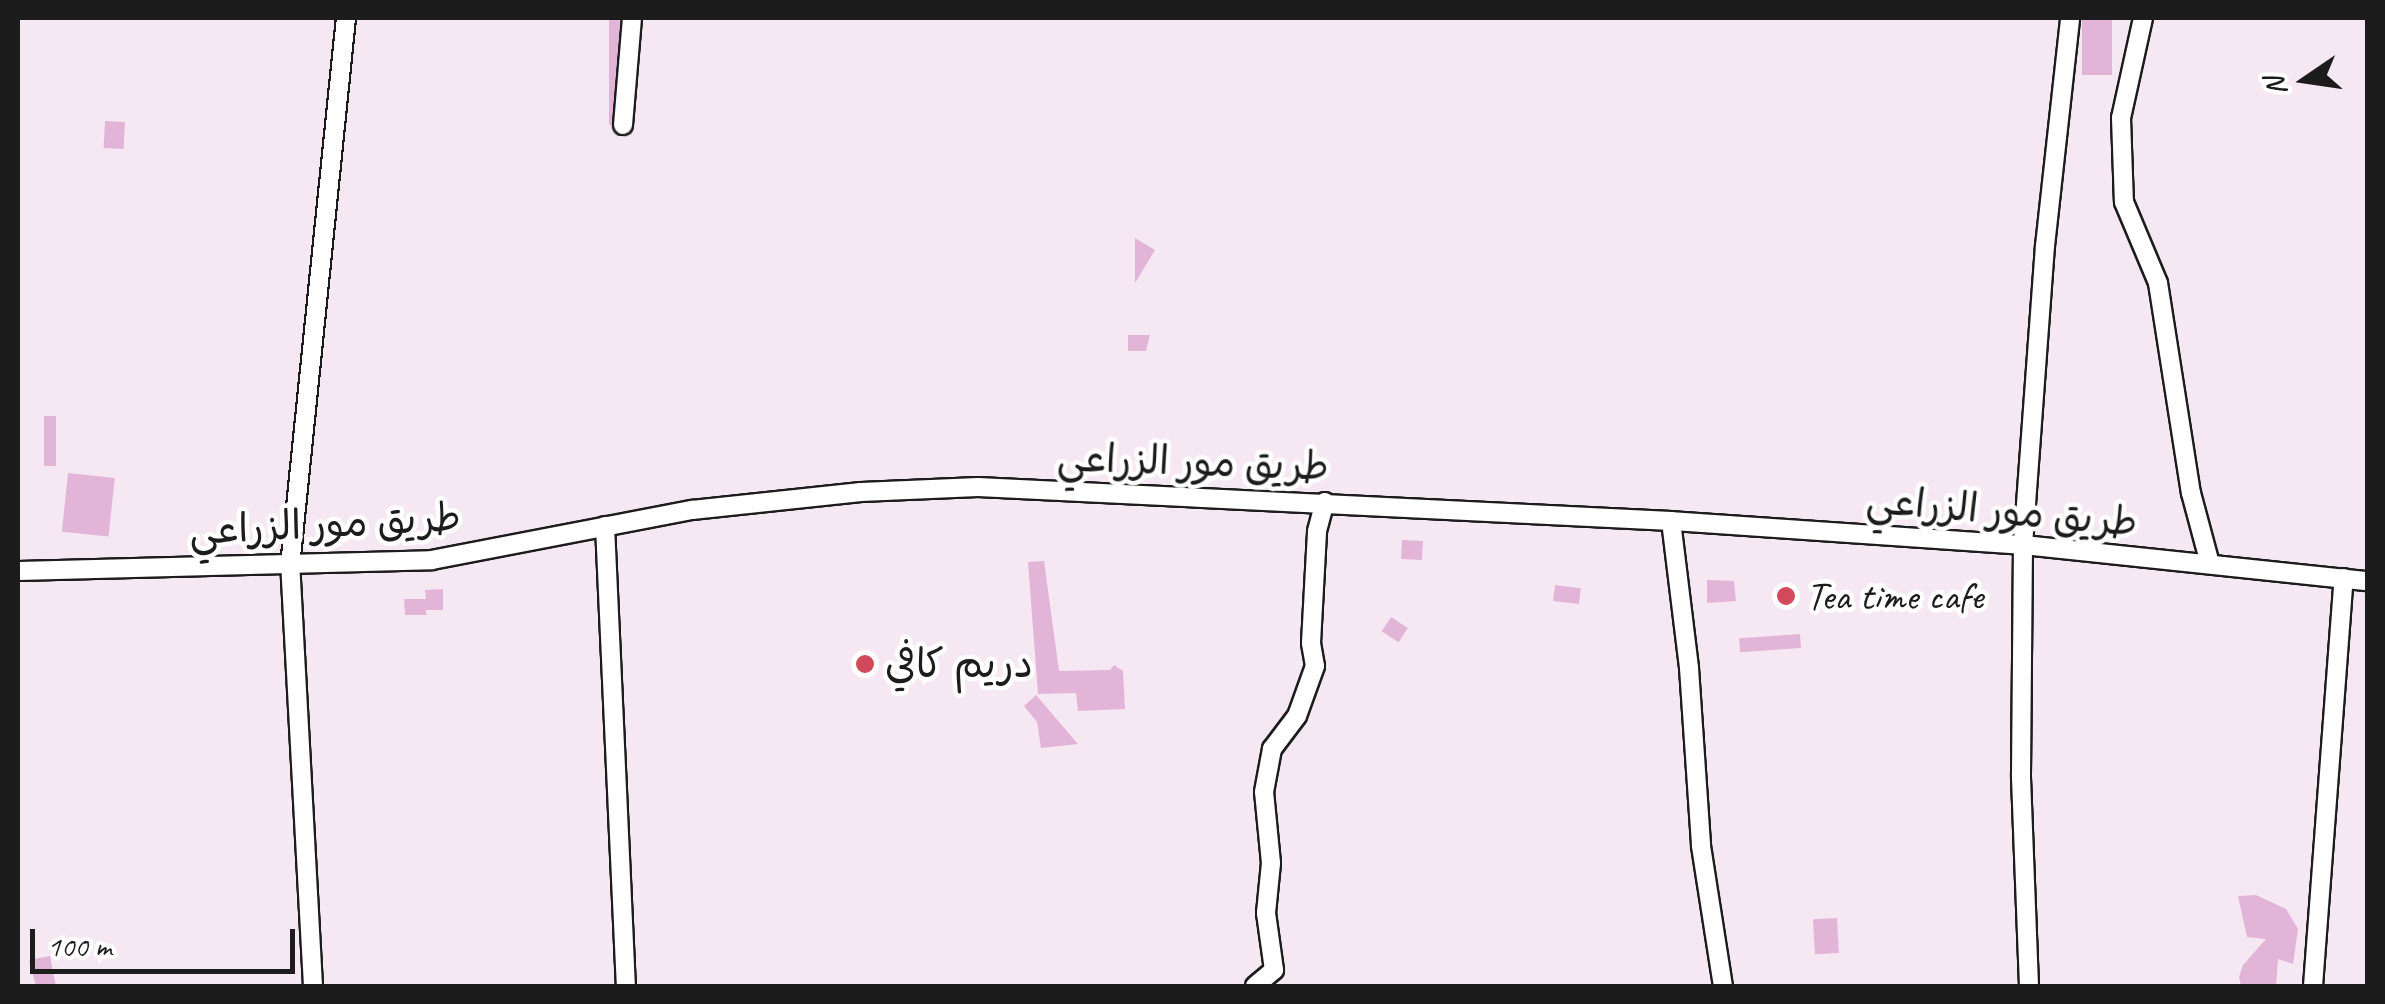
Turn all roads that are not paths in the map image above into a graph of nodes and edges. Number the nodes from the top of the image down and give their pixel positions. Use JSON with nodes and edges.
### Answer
{"nodes":[{"id":1,"x":346,"y":18,"type":"edge"},
{"id":2,"x":632,"y":18,"type":"edge"},
{"id":3,"x":2070,"y":18,"type":"edge"},
{"id":4,"x":2144,"y":18,"type":"edge"},
{"id":5,"x":623,"y":125,"type":"dead end"},
{"id":6,"x":1325,"y":502,"type":"junction"},
{"id":7,"x":1671,"y":521,"type":"junction"},
{"id":8,"x":604,"y":526,"type":"junction"},
{"id":9,"x":2023,"y":545,"type":"junction"},
{"id":10,"x":2210,"y":564,"type":"junction"},
{"id":11,"x":290,"y":566,"type":"junction"},
{"id":12,"x":18,"y":571,"type":"edge"},
{"id":13,"x":2344,"y":578,"type":"junction"},
{"id":14,"x":2368,"y":581,"type":"edge"},
{"id":15,"x":313,"y":986,"type":"edge"},
{"id":16,"x":626,"y":986,"type":"edge"},
{"id":17,"x":1254,"y":986,"type":"edge"},
{"id":18,"x":1722,"y":986,"type":"edge"},
{"id":19,"x":2029,"y":986,"type":"edge"},
{"id":20,"x":2312,"y":986,"type":"edge"}],
"edges":[{"from":1,"to":11,"type":"street"},
{"from":2,"to":5,"type":"street"},
{"from":3,"to":9,"type":"street"},
{"from":4,"to":10,"type":"street"},
{"from":6,"to":7,"type":"street","name":"طريق مور الزراعي"},
{"from":6,"to":8,"type":"street","name":"طريق مور الزراعي"},
{"from":6,"to":17,"type":"street"},
{"from":7,"to":9,"type":"street","name":"طريق مور الزراعي"},
{"from":7,"to":18,"type":"street"},
{"from":8,"to":11,"type":"street","name":"طريق مور الزراعي"},
{"from":8,"to":16,"type":"street"},
{"from":9,"to":10,"type":"street","name":"طريق مور الزراعي"},
{"from":9,"to":19,"type":"street"},
{"from":10,"to":13,"type":"street","name":"طريق مور الزراعي"},
{"from":11,"to":12,"type":"street","name":"طريق مور الزراعي"},
{"from":11,"to":15,"type":"street"},
{"from":13,"to":14,"type":"street","name":"طريق مور الزراعي"},
{"from":13,"to":20,"type":"street"}]}
